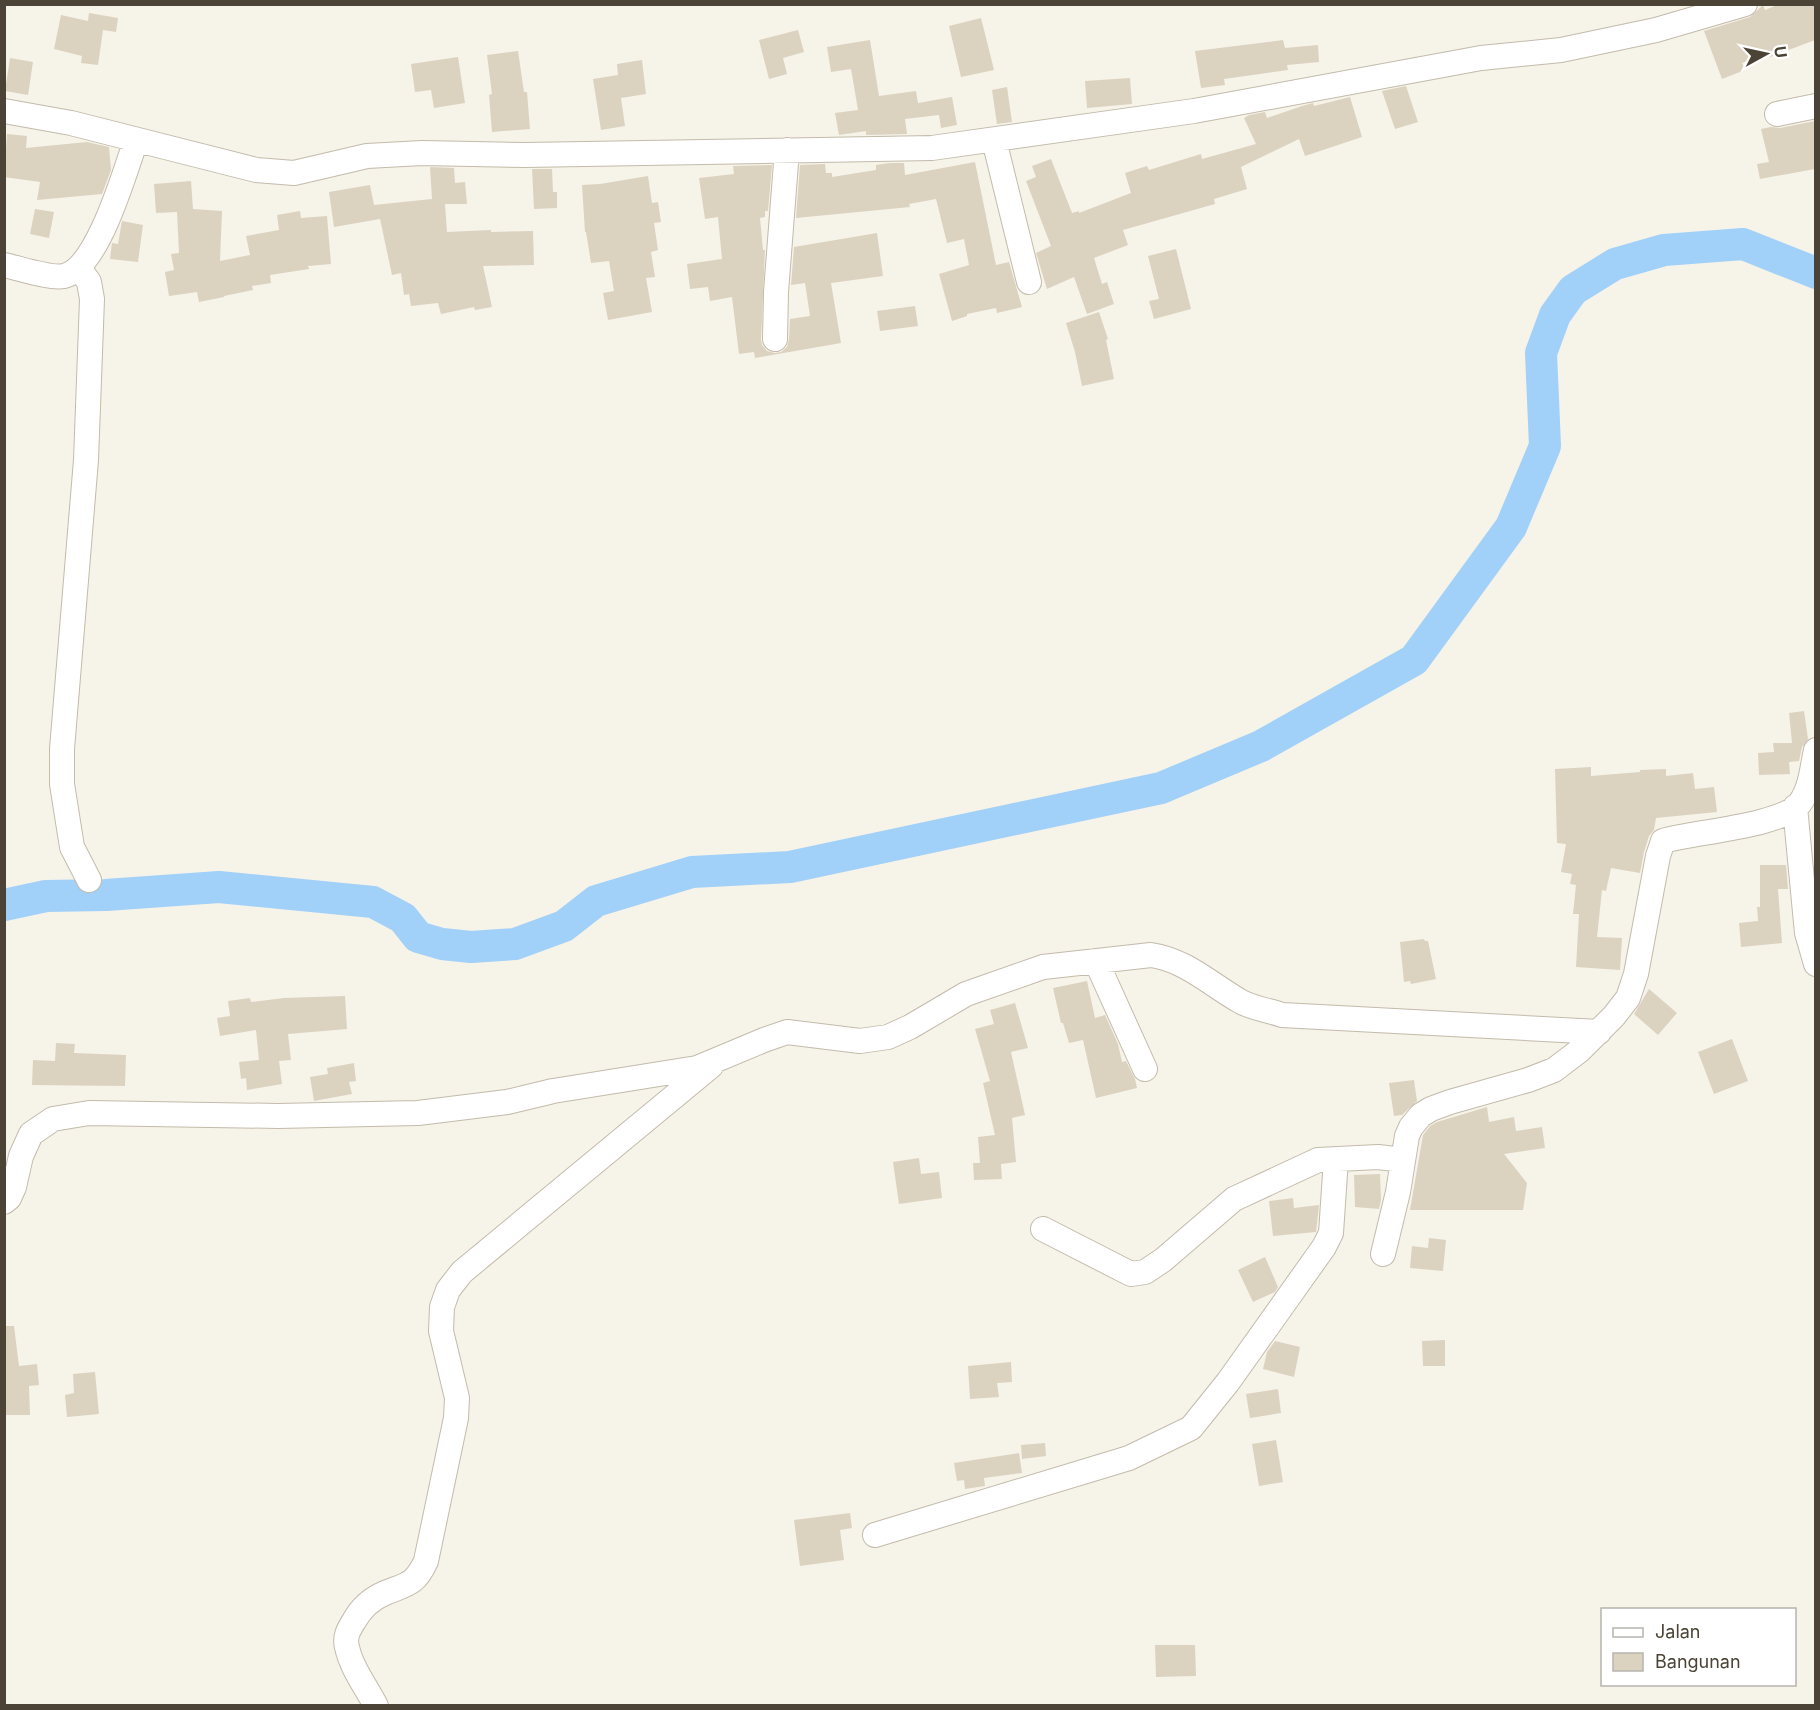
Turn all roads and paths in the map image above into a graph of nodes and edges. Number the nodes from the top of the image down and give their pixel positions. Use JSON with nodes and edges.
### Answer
{"nodes":[{"id":1,"x":1745,"y":4,"type":"edge"},
{"id":2,"x":1815,"y":106,"type":"edge"},
{"id":3,"x":4,"y":111,"type":"edge"},
{"id":4,"x":1777,"y":114,"type":"dead end"},
{"id":5,"x":136,"y":140,"type":"junction"},
{"id":6,"x":994,"y":140,"type":"junction"},
{"id":7,"x":787,"y":150,"type":"junction"},
{"id":8,"x":4,"y":265,"type":"edge"},
{"id":9,"x":79,"y":268,"type":"junction"},
{"id":10,"x":1029,"y":282,"type":"dead end"},
{"id":11,"x":776,"y":339,"type":"dead end"},
{"id":12,"x":1815,"y":750,"type":"edge"},
{"id":13,"x":1795,"y":807,"type":"junction"},
{"id":14,"x":89,"y":880,"type":"dead end"},
{"id":15,"x":1096,"y":961,"type":"junction"},
{"id":16,"x":1815,"y":964,"type":"edge"},
{"id":17,"x":1599,"y":1032,"type":"junction"},
{"id":18,"x":722,"y":1057,"type":"junction"},
{"id":19,"x":1145,"y":1070,"type":"dead end"},
{"id":20,"x":1336,"y":1159,"type":"junction"},
{"id":21,"x":1403,"y":1160,"type":"junction"},
{"id":22,"x":4,"y":1202,"type":"edge"},
{"id":23,"x":1043,"y":1229,"type":"dead end"},
{"id":24,"x":1383,"y":1254,"type":"dead end"},
{"id":25,"x":874,"y":1535,"type":"dead end"},
{"id":26,"x":376,"y":1706,"type":"edge"}],
"edges":[{"from":1,"to":6,"type":"street"},
{"from":2,"to":4,"type":"street"},
{"from":3,"to":5,"type":"street"},
{"from":5,"to":7,"type":"street"},
{"from":5,"to":9,"type":"street"},
{"from":6,"to":7,"type":"street"},
{"from":6,"to":10,"type":"street"},
{"from":7,"to":11,"type":"street"},
{"from":8,"to":9,"type":"street"},
{"from":9,"to":14,"type":"street"},
{"from":12,"to":13,"type":"street"},
{"from":13,"to":16,"type":"street"},
{"from":13,"to":17,"type":"street"},
{"from":15,"to":17,"type":"street"},
{"from":15,"to":18,"type":"street"},
{"from":15,"to":19,"type":"street"},
{"from":17,"to":21,"type":"street"},
{"from":18,"to":22,"type":"street"},
{"from":18,"to":26,"type":"street"},
{"from":20,"to":21,"type":"street"},
{"from":20,"to":23,"type":"street"},
{"from":20,"to":25,"type":"street"},
{"from":21,"to":24,"type":"street"}]}
